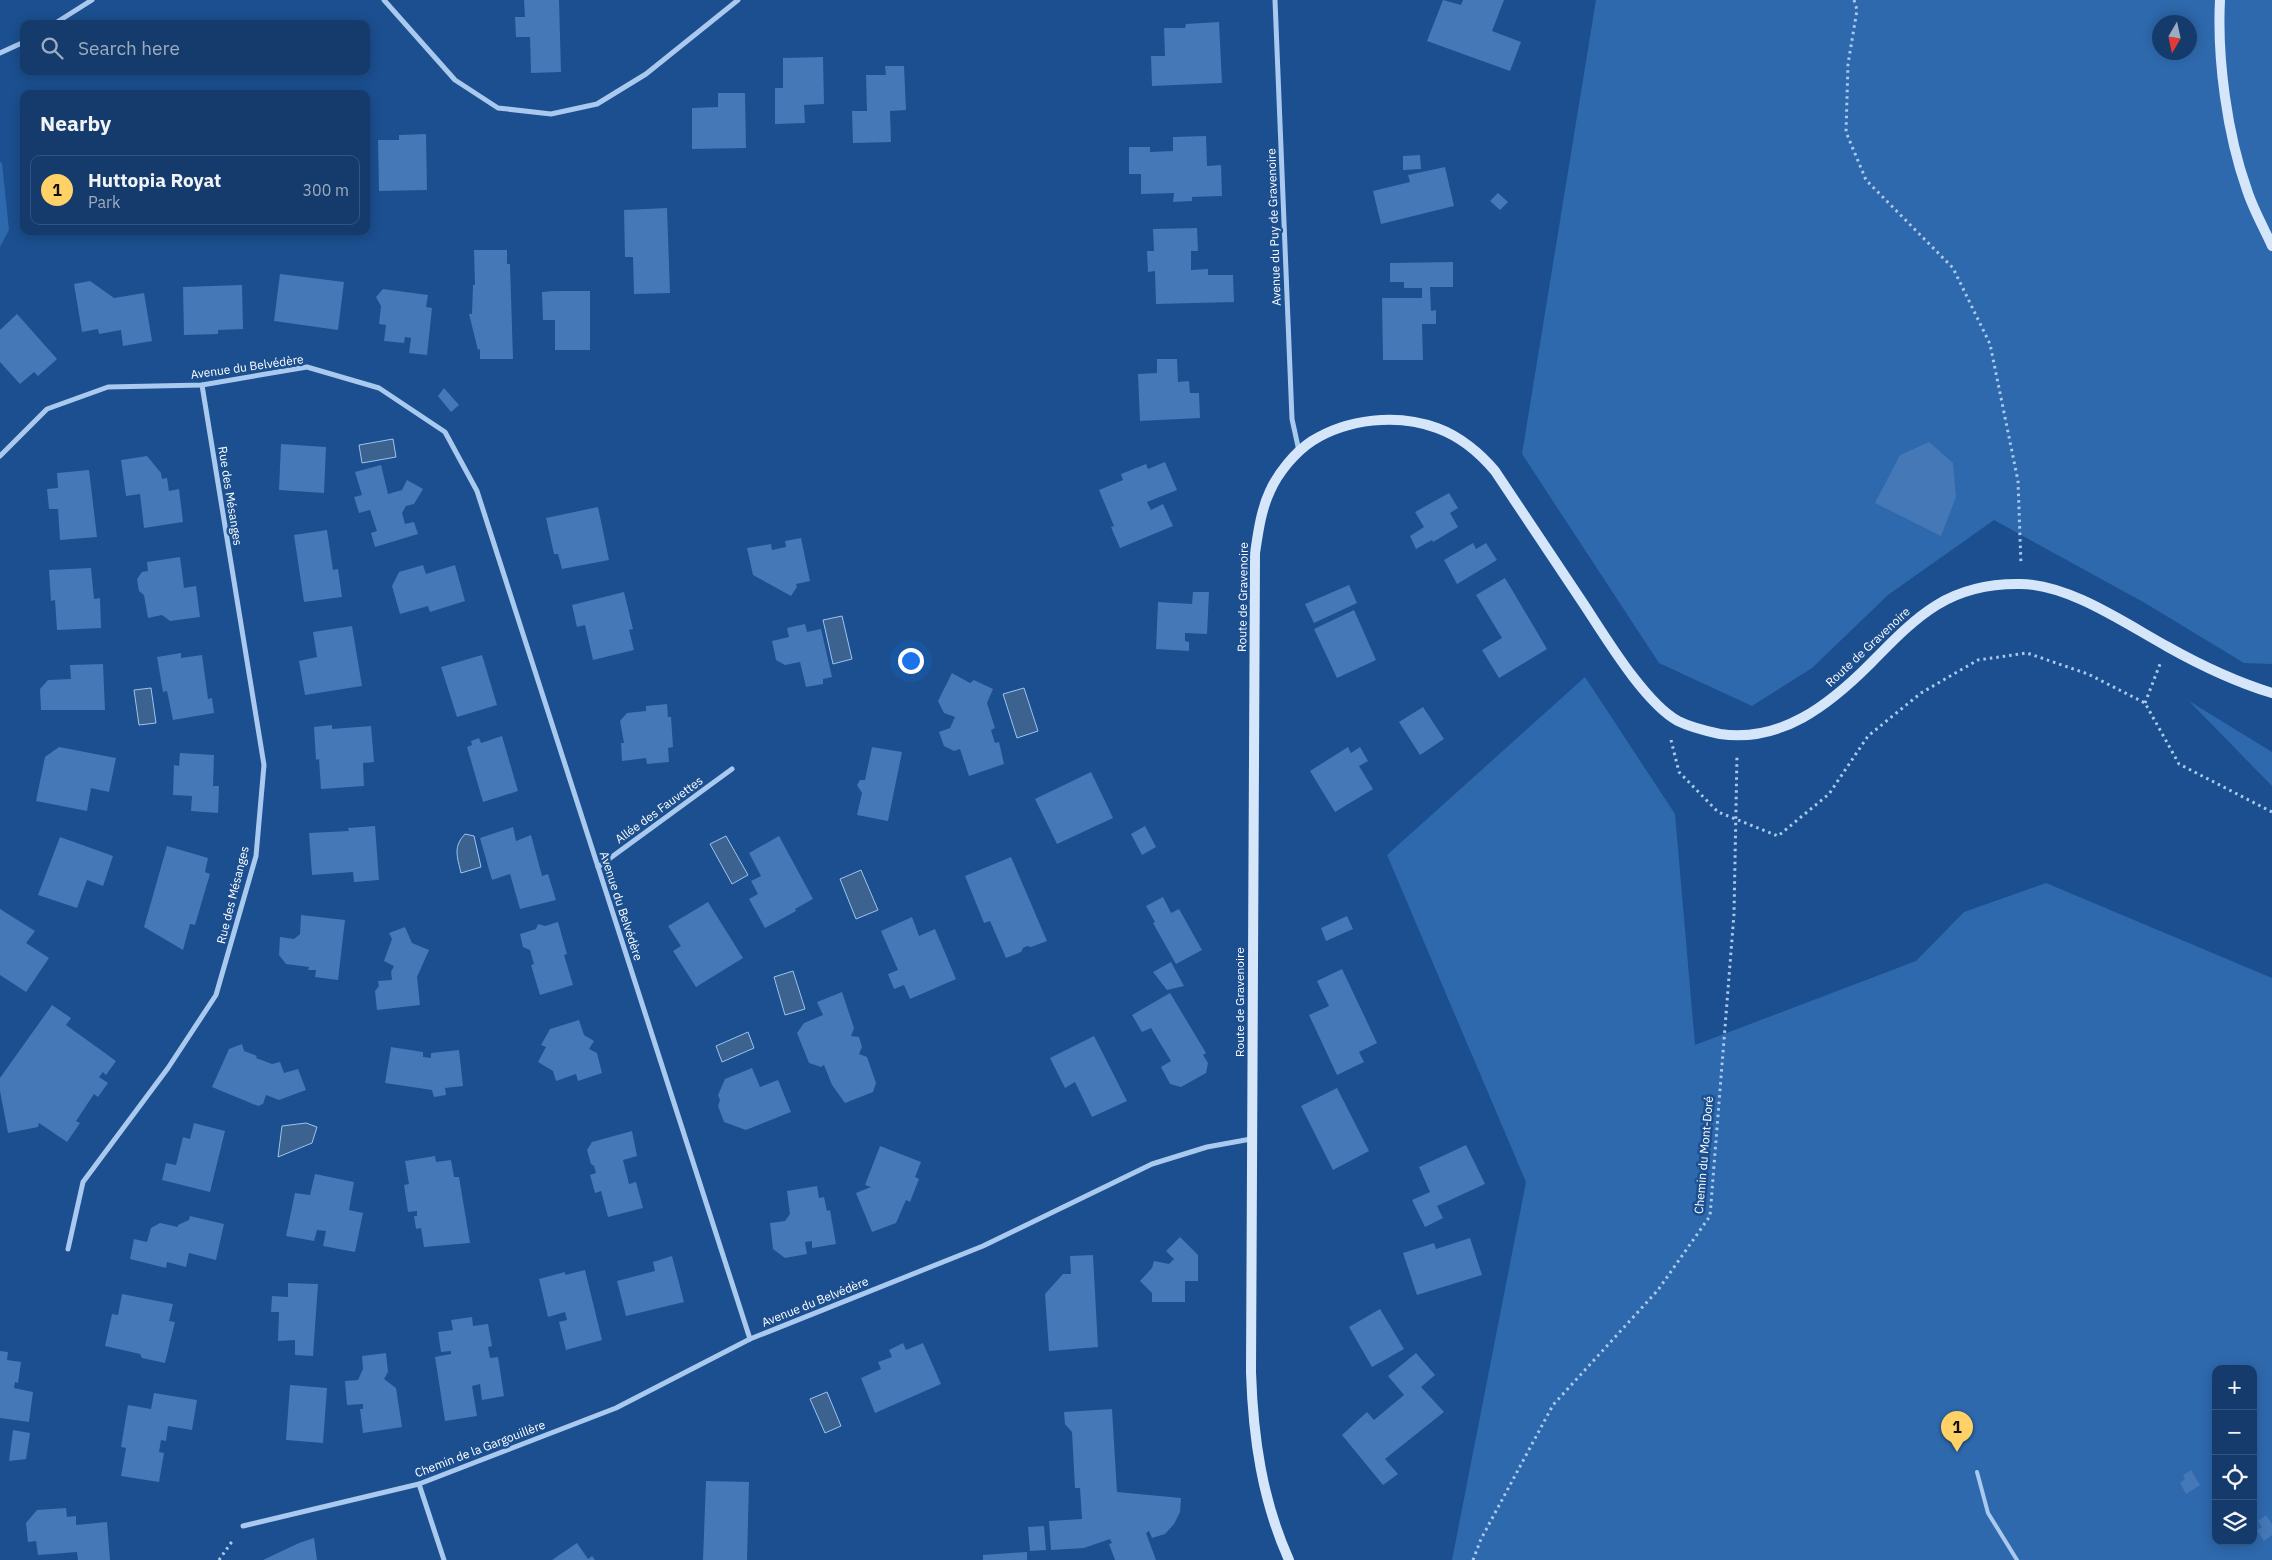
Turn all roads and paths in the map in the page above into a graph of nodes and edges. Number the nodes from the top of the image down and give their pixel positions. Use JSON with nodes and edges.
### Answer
{"nodes":[{"id":1,"x":92,"y":0,"type":"edge"},
{"id":2,"x":384,"y":0,"type":"edge"},
{"id":3,"x":738,"y":0,"type":"edge"},
{"id":4,"x":1275,"y":0,"type":"edge"},
{"id":5,"x":1854,"y":0,"type":"edge"},
{"id":6,"x":2220,"y":0,"type":"edge"},
{"id":7,"x":60,"y":20,"type":"edge"},
{"id":8,"x":20,"y":44,"type":"edge"},
{"id":9,"x":0,"y":53,"type":"edge"},
{"id":10,"x":2272,"y":246,"type":"edge"},
{"id":11,"x":202,"y":385,"type":"junction"},
{"id":12,"x":1299,"y":452,"type":"junction"},
{"id":13,"x":0,"y":456,"type":"edge"},
{"id":14,"x":2022,"y":584,"type":"junction"},
{"id":15,"x":2168,"y":647,"type":"junction"},
{"id":16,"x":2272,"y":693,"type":"edge"},
{"id":17,"x":2145,"y":703,"type":"junction"},
{"id":18,"x":1665,"y":710,"type":"junction"},
{"id":19,"x":1737,"y":736,"type":"junction"},
{"id":20,"x":732,"y":768,"type":"dead end"},
{"id":21,"x":2272,"y":812,"type":"edge"},
{"id":22,"x":1736,"y":819,"type":"junction"},
{"id":23,"x":598,"y":867,"type":"junction"},
{"id":24,"x":1252,"y":1139,"type":"junction"},
{"id":25,"x":68,"y":1249,"type":"dead end"},
{"id":26,"x":750,"y":1339,"type":"junction"},
{"id":27,"x":1977,"y":1472,"type":"dead end"},
{"id":28,"x":419,"y":1484,"type":"junction"},
{"id":29,"x":243,"y":1526,"type":"joint"},
{"id":30,"x":219,"y":1560,"type":"edge"},
{"id":31,"x":444,"y":1560,"type":"edge"},
{"id":32,"x":1289,"y":1560,"type":"edge"},
{"id":33,"x":1473,"y":1560,"type":"edge"},
{"id":34,"x":2017,"y":1560,"type":"edge"}],
"edges":[{"from":1,"to":7,"type":"street"},
{"from":2,"to":3,"type":"street"},
{"from":4,"to":12,"type":"street","name":"Avenue du Puy de Gravenoire"},
{"from":5,"to":14,"type":"path"},
{"from":6,"to":10,"type":"street"},
{"from":8,"to":9,"type":"street"},
{"from":11,"to":13,"type":"street","name":"Avenue du Belvédère"},
{"from":11,"to":23,"type":"street","name":"Avenue du Belvédère"},
{"from":11,"to":25,"type":"street","name":"Rue des Mésanges"},
{"from":12,"to":18,"type":"street","name":"Route de Gravenoire"},
{"from":12,"to":24,"type":"street","name":"Route de Gravenoire"},
{"from":14,"to":15,"type":"street","name":"Route de Gravenoire"},
{"from":14,"to":19,"type":"street","name":"Route de Gravenoire"},
{"from":15,"to":16,"type":"street","name":"Route de Gravenoire"},
{"from":15,"to":17,"type":"path"},
{"from":17,"to":21,"type":"path"},
{"from":17,"to":22,"type":"path"},
{"from":18,"to":19,"type":"street","name":"Route de Gravenoire"},
{"from":18,"to":22,"type":"path"},
{"from":19,"to":22,"type":"path","name":"Chemin du Mont-Doré"},
{"from":20,"to":23,"type":"street","name":"Allée des Fauvettes"},
{"from":22,"to":33,"type":"path","name":"Chemin du Mont-Doré"},
{"from":23,"to":26,"type":"street","name":"Avenue du Belvédère"},
{"from":24,"to":26,"type":"street","name":"Avenue du Belvédère"},
{"from":24,"to":32,"type":"street","name":"Route de Gravenoire"},
{"from":26,"to":28,"type":"street","name":"Chemin de la Gargouillère"},
{"from":27,"to":34,"type":"lane"},
{"from":28,"to":29,"type":"street","name":"Chemin de la Gargouillère"},
{"from":28,"to":31,"type":"street"},
{"from":29,"to":30,"type":"path"}]}
